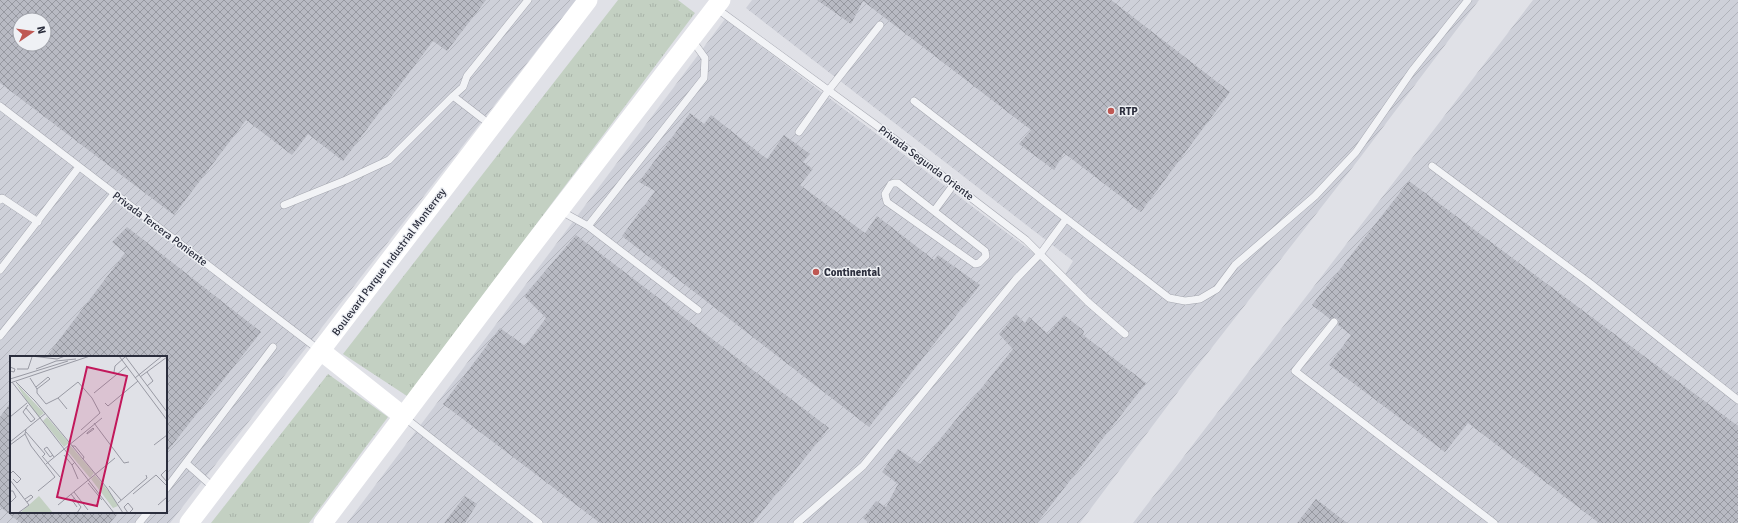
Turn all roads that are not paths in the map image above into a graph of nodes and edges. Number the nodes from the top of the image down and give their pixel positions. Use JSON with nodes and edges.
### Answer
{"nodes":[{"id":1,"x":528,"y":0,"type":"edge"},
{"id":2,"x":588,"y":0,"type":"edge"},
{"id":3,"x":1468,"y":0,"type":"edge"},
{"id":4,"x":714,"y":2,"type":"edge"},
{"id":5,"x":880,"y":26,"type":"dead end"},
{"id":6,"x":691,"y":38,"type":"junction"},
{"id":7,"x":828,"y":90,"type":"junction"},
{"id":8,"x":453,"y":96,"type":"junction"},
{"id":9,"x":914,"y":101,"type":"dead end"},
{"id":10,"x":0,"y":106,"type":"edge"},
{"id":11,"x":492,"y":126,"type":"junction"},
{"id":12,"x":799,"y":132,"type":"dead end"},
{"id":13,"x":1432,"y":166,"type":"dead end"},
{"id":14,"x":79,"y":167,"type":"junction"},
{"id":15,"x":954,"y":184,"type":"junction"},
{"id":16,"x":114,"y":194,"type":"junction"},
{"id":17,"x":0,"y":200,"type":"edge"},
{"id":18,"x":284,"y":205,"type":"dead end"},
{"id":19,"x":559,"y":210,"type":"junction"},
{"id":20,"x":934,"y":211,"type":"junction"},
{"id":21,"x":1066,"y":219,"type":"junction"},
{"id":22,"x":38,"y":222,"type":"junction"},
{"id":23,"x":588,"y":226,"type":"junction"},
{"id":24,"x":1041,"y":253,"type":"junction"},
{"id":25,"x":0,"y":270,"type":"edge"},
{"id":26,"x":698,"y":310,"type":"dead end"},
{"id":27,"x":1334,"y":322,"type":"dead end"},
{"id":28,"x":1125,"y":334,"type":"dead end"},
{"id":29,"x":0,"y":336,"type":"edge"},
{"id":30,"x":273,"y":347,"type":"dead end"},
{"id":31,"x":321,"y":351,"type":"junction"},
{"id":32,"x":1738,"y":400,"type":"edge"},
{"id":33,"x":403,"y":416,"type":"junction"},
{"id":34,"x":186,"y":463,"type":"junction"},
{"id":35,"x":167,"y":488,"type":"edge"},
{"id":36,"x":215,"y":489,"type":"junction"},
{"id":37,"x":147,"y":513,"type":"edge"},
{"id":38,"x":139,"y":523,"type":"edge"},
{"id":39,"x":189,"y":523,"type":"edge"},
{"id":40,"x":323,"y":523,"type":"edge"},
{"id":41,"x":539,"y":523,"type":"edge"},
{"id":42,"x":798,"y":523,"type":"edge"},
{"id":43,"x":1494,"y":523,"type":"edge"}],
"edges":[{"from":1,"to":8,"type":"lane"},
{"from":2,"to":11,"type":"street","name":"Boulevard Parque Industrial Monterrey"},
{"from":3,"to":21,"type":"lane"},
{"from":4,"to":6,"type":"street"},
{"from":4,"to":7,"type":"lane","name":"Privada Segunda Oriente"},
{"from":5,"to":7,"type":"lane"},
{"from":6,"to":19,"type":"street"},
{"from":6,"to":23,"type":"lane"},
{"from":7,"to":12,"type":"lane"},
{"from":7,"to":15,"type":"lane","name":"Privada Segunda Oriente"},
{"from":8,"to":11,"type":"lane"},
{"from":8,"to":18,"type":"lane"},
{"from":9,"to":21,"type":"lane"},
{"from":10,"to":14,"type":"lane","name":"Privada Tercera Poniente"},
{"from":11,"to":31,"type":"street","name":"Boulevard Parque Industrial Monterrey"},
{"from":13,"to":32,"type":"lane"},
{"from":14,"to":16,"type":"lane","name":"Privada Tercera Poniente"},
{"from":14,"to":22,"type":"lane"},
{"from":15,"to":20,"type":"lane"},
{"from":15,"to":24,"type":"lane","name":"Privada Segunda Oriente"},
{"from":16,"to":29,"type":"lane"},
{"from":16,"to":31,"type":"lane","name":"Privada Tercera Poniente"},
{"from":17,"to":22,"type":"lane"},
{"from":19,"to":23,"type":"lane"},
{"from":19,"to":33,"type":"street"},
{"from":20,"to":20,"type":"lane"},
{"from":21,"to":24,"type":"lane"},
{"from":22,"to":25,"type":"lane"},
{"from":23,"to":26,"type":"lane"},
{"from":24,"to":28,"type":"lane","name":"Privada Segunda Oriente"},
{"from":24,"to":42,"type":"lane"},
{"from":27,"to":43,"type":"lane"},
{"from":30,"to":34,"type":"lane"},
{"from":31,"to":33,"type":"street"},
{"from":31,"to":36,"type":"street","name":"Boulevard Parque Industrial Monterrey"},
{"from":33,"to":40,"type":"street"},
{"from":33,"to":41,"type":"lane"},
{"from":34,"to":35,"type":"lane"},
{"from":34,"to":36,"type":"lane"},
{"from":36,"to":39,"type":"street","name":"Boulevard Parque Industrial Monterrey"},
{"from":37,"to":38,"type":"lane"}]}
